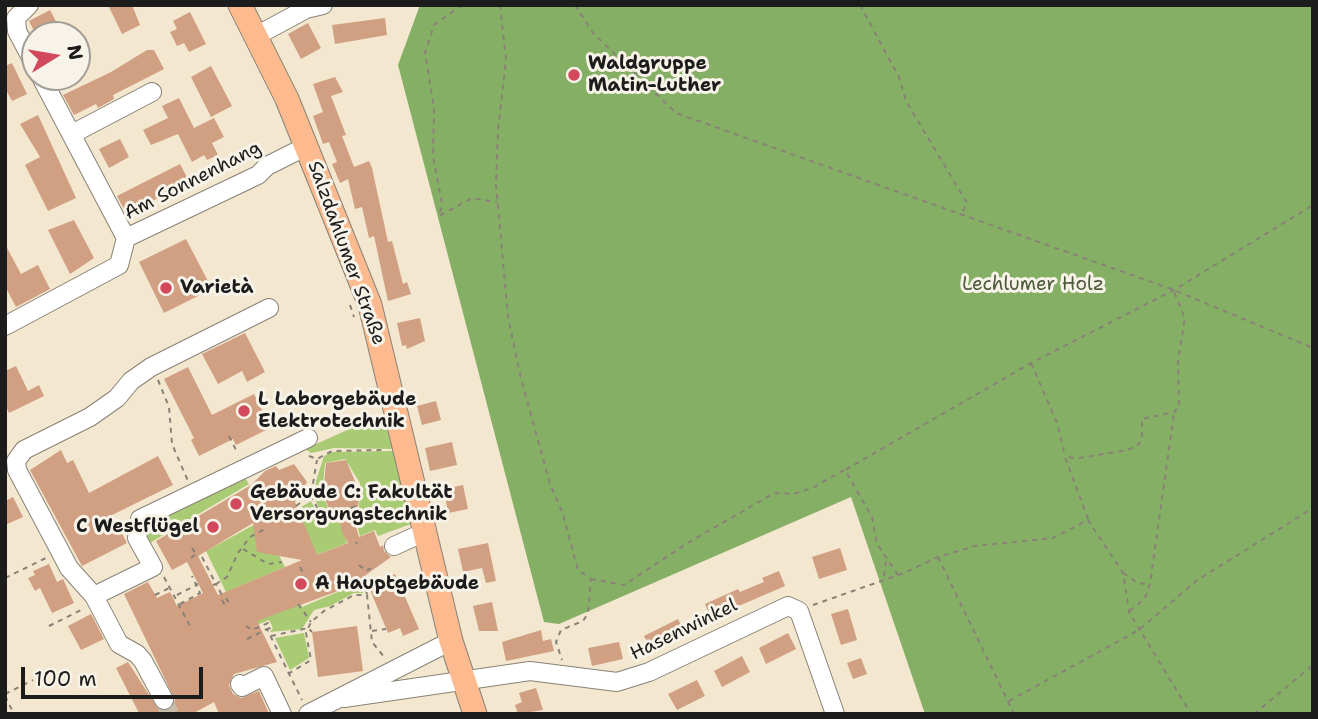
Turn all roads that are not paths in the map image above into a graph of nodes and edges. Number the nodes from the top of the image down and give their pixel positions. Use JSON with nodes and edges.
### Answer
{"nodes":[{"id":1,"x":240,"y":5,"type":"edge"},
{"id":2,"x":323,"y":5,"type":"edge"},
{"id":3,"x":17,"y":12,"type":"edge"},
{"id":4,"x":256,"y":36,"type":"junction"},
{"id":5,"x":21,"y":39,"type":"edge"},
{"id":6,"x":49,"y":91,"type":"edge"},
{"id":7,"x":152,"y":92,"type":"dead end"},
{"id":8,"x":72,"y":134,"type":"junction"},
{"id":9,"x":307,"y":146,"type":"junction"},
{"id":10,"x":127,"y":239,"type":"junction"},
{"id":11,"x":269,"y":308,"type":"dead end"},
{"id":12,"x":5,"y":326,"type":"edge"},
{"id":13,"x":308,"y":438,"type":"dead end"},
{"id":14,"x":427,"y":531,"type":"junction"},
{"id":15,"x":394,"y":546,"type":"dead end"},
{"id":16,"x":92,"y":601,"type":"junction"},
{"id":17,"x":451,"y":641,"type":"junction"},
{"id":18,"x":464,"y":682,"type":"junction"},
{"id":19,"x":240,"y":684,"type":"dead end"},
{"id":20,"x":344,"y":698,"type":"junction"},
{"id":21,"x":164,"y":700,"type":"tunnel mouth"},
{"id":22,"x":282,"y":714,"type":"edge"},
{"id":23,"x":308,"y":714,"type":"edge"},
{"id":24,"x":475,"y":714,"type":"edge"},
{"id":25,"x":835,"y":714,"type":"edge"}],
"edges":[{"from":1,"to":4,"type":"main road","name":"Salzdahlumer Straße"},
{"from":2,"to":4,"type":"street"},
{"from":3,"to":5,"type":"street"},
{"from":4,"to":9,"type":"main road","name":"Salzdahlumer Straße"},
{"from":6,"to":8,"type":"street"},
{"from":7,"to":8,"type":"street"},
{"from":8,"to":10,"type":"street"},
{"from":9,"to":10,"type":"street","name":"Am Sonnenhang"},
{"from":9,"to":14,"type":"main road","name":"Salzdahlumer Straße"},
{"from":10,"to":12,"type":"street","name":"Am Sonnenhang"},
{"from":11,"to":16,"type":"street"},
{"from":13,"to":16,"type":"street"},
{"from":14,"to":15,"type":"street"},
{"from":14,"to":17,"type":"main road","name":"Salzdahlumer Straße"},
{"from":16,"to":21,"type":"street"},
{"from":17,"to":18,"type":"main road","name":"Salzdahlumer Straße"},
{"from":17,"to":20,"type":"street"},
{"from":18,"to":20,"type":"street","name":"Hasenwinkel"},
{"from":18,"to":24,"type":"main road","name":"Salzdahlumer Straße"},
{"from":18,"to":25,"type":"street","name":"Hasenwinkel"},
{"from":19,"to":22,"type":"street"},
{"from":20,"to":23,"type":"street"}]}
